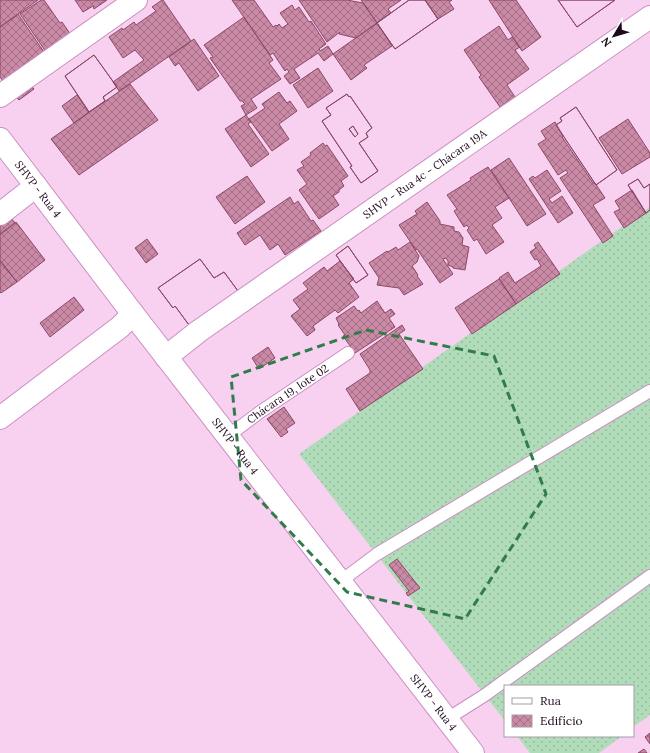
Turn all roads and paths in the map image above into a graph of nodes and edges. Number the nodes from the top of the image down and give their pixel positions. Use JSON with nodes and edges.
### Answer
{"nodes":[{"id":1,"x":136,"y":0,"type":"edge"},
{"id":2,"x":650,"y":17,"type":"edge"},
{"id":3,"x":0,"y":96,"type":"edge"},
{"id":4,"x":0,"y":139,"type":"edge"},
{"id":5,"x":36,"y":186,"type":"junction"},
{"id":6,"x":0,"y":214,"type":"edge"},
{"id":7,"x":133,"y":314,"type":"junction"},
{"id":8,"x":348,"y":353,"type":"dead end"},
{"id":9,"x":166,"y":357,"type":"junction"},
{"id":10,"x":650,"y":391,"type":"edge"},
{"id":11,"x":0,"y":418,"type":"edge"},
{"id":12,"x":228,"y":436,"type":"junction"},
{"id":13,"x":650,"y":576,"type":"edge"},
{"id":14,"x":340,"y":581,"type":"junction"},
{"id":15,"x":447,"y":719,"type":"junction"},
{"id":16,"x":473,"y":753,"type":"edge"}],
"edges":[{"from":1,"to":3,"type":"street"},
{"from":2,"to":9,"type":"street","name":"SHVP - Rua 4c - Chácara 19A"},
{"from":4,"to":5,"type":"street","name":"SHVP - Rua 4"},
{"from":5,"to":6,"type":"street"},
{"from":5,"to":7,"type":"street","name":"SHVP - Rua 4"},
{"from":7,"to":9,"type":"street","name":"SHVP - Rua 4"},
{"from":7,"to":11,"type":"street"},
{"from":8,"to":12,"type":"lane","name":"Chácara 19, lote 02"},
{"from":9,"to":12,"type":"street","name":"SHVP - Rua 4"},
{"from":10,"to":14,"type":"lane"},
{"from":12,"to":14,"type":"street","name":"SHVP - Rua 4"},
{"from":13,"to":15,"type":"lane"},
{"from":14,"to":15,"type":"street","name":"SHVP - Rua 4"},
{"from":15,"to":16,"type":"street","name":"SHVP - Rua 4"}]}
